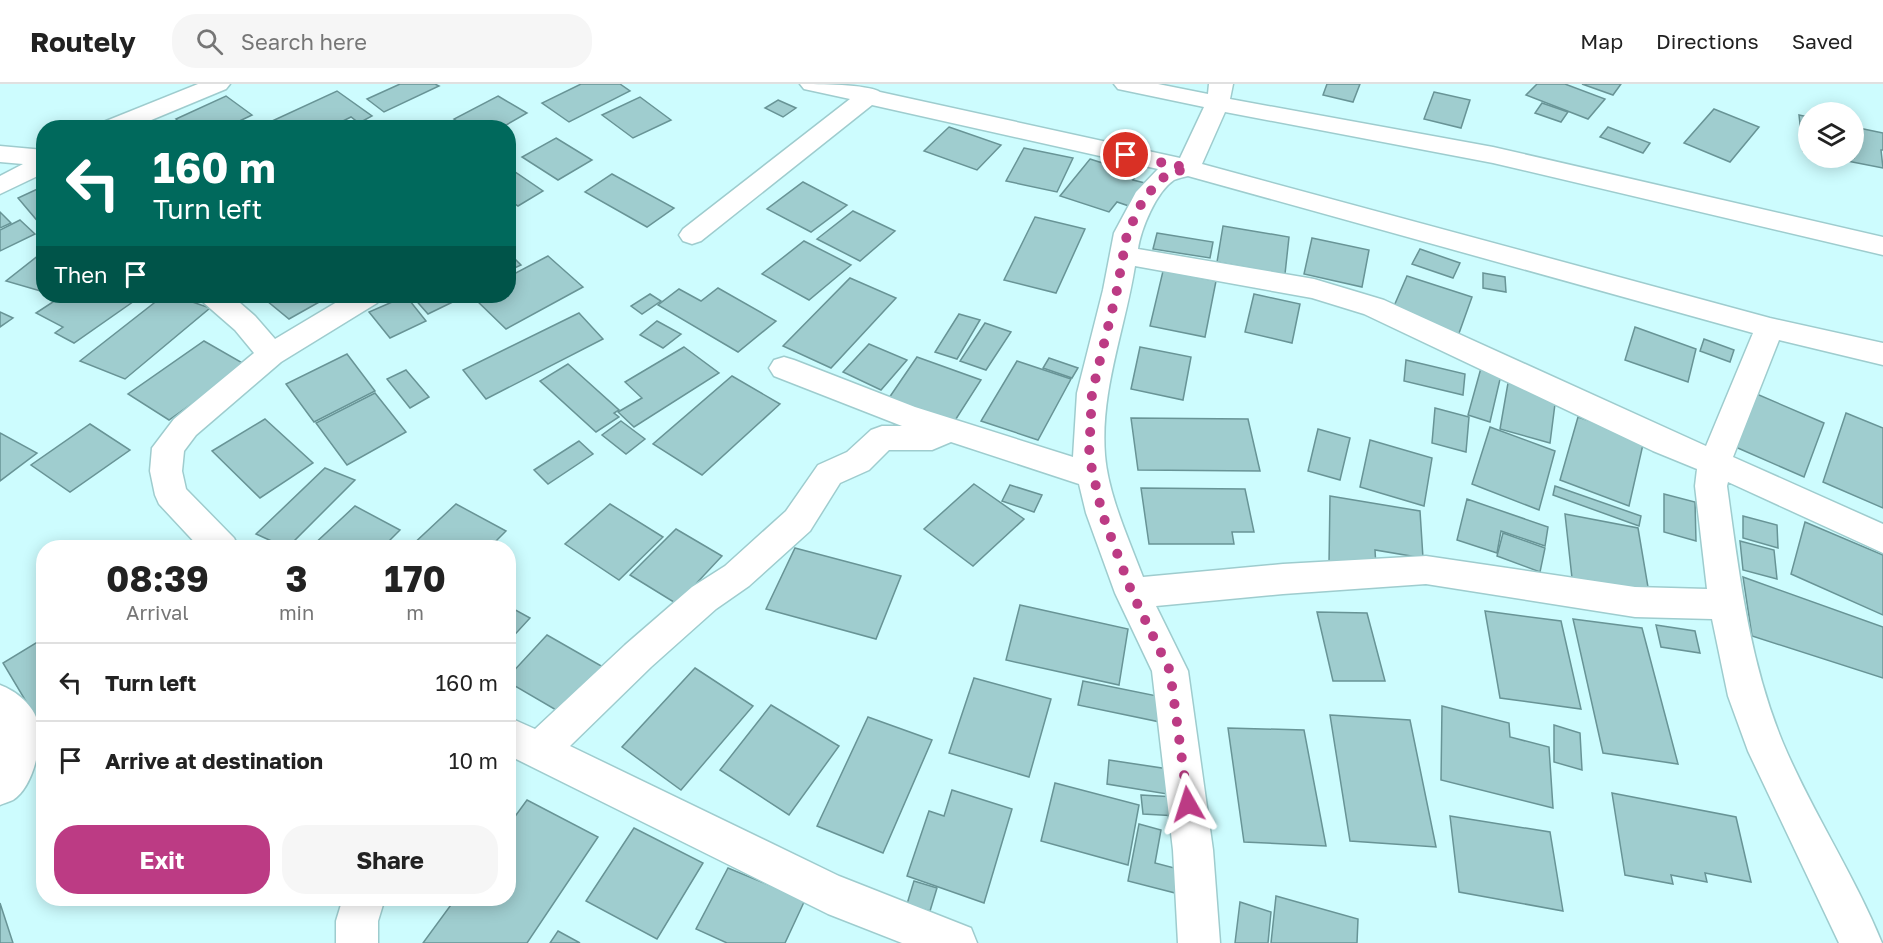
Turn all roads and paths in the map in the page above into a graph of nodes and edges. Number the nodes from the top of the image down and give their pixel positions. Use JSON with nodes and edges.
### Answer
{"nodes":[{"id":1,"x":218,"y":84,"type":"edge"},
{"id":2,"x":812,"y":84,"type":"edge"},
{"id":3,"x":1126,"y":84,"type":"edge"},
{"id":4,"x":1219,"y":93,"type":"edge"},
{"id":5,"x":870,"y":95,"type":"junction"},
{"id":6,"x":130,"y":120,"type":"edge"},
{"id":7,"x":0,"y":154,"type":"edge"},
{"id":8,"x":36,"y":157,"type":"edge"},
{"id":9,"x":36,"y":167,"type":"edge"},
{"id":10,"x":1188,"y":168,"type":"junction"},
{"id":11,"x":0,"y":186,"type":"edge"},
{"id":12,"x":692,"y":235,"type":"dead end"},
{"id":13,"x":1883,"y":246,"type":"edge"},
{"id":14,"x":1124,"y":255,"type":"junction"},
{"id":15,"x":224,"y":303,"type":"edge"},
{"id":16,"x":356,"y":303,"type":"edge"},
{"id":17,"x":1770,"y":328,"type":"junction"},
{"id":18,"x":1883,"y":354,"type":"edge"},
{"id":19,"x":271,"y":355,"type":"junction"},
{"id":20,"x":784,"y":368,"type":"dead end"},
{"id":21,"x":949,"y":429,"type":"junction"},
{"id":22,"x":1716,"y":463,"type":"junction"},
{"id":23,"x":1094,"y":476,"type":"junction"},
{"id":24,"x":1883,"y":539,"type":"edge"},
{"id":25,"x":214,"y":540,"type":"edge"},
{"id":26,"x":1132,"y":593,"type":"junction"},
{"id":27,"x":1726,"y":604,"type":"junction"},
{"id":28,"x":0,"y":702,"type":"edge"},
{"id":29,"x":524,"y":742,"type":"edge"},
{"id":30,"x":0,"y":786,"type":"edge"},
{"id":31,"x":362,"y":906,"type":"edge"},
{"id":32,"x":357,"y":943,"type":"edge"},
{"id":33,"x":956,"y":943,"type":"edge"},
{"id":34,"x":1199,"y":943,"type":"edge"},
{"id":35,"x":1861,"y":943,"type":"edge"}],
"edges":[{"from":1,"to":6,"type":"street"},
{"from":2,"to":5,"type":"street"},
{"from":3,"to":4,"type":"street"},
{"from":4,"to":10,"type":"street"},
{"from":4,"to":13,"type":"street"},
{"from":5,"to":10,"type":"street"},
{"from":5,"to":12,"type":"street"},
{"from":7,"to":8,"type":"street"},
{"from":9,"to":11,"type":"street"},
{"from":10,"to":14,"type":"street"},
{"from":10,"to":17,"type":"street"},
{"from":14,"to":22,"type":"street"},
{"from":14,"to":23,"type":"street"},
{"from":15,"to":19,"type":"street"},
{"from":16,"to":19,"type":"street"},
{"from":17,"to":18,"type":"street"},
{"from":17,"to":22,"type":"street"},
{"from":19,"to":25,"type":"street"},
{"from":20,"to":21,"type":"street"},
{"from":21,"to":23,"type":"street"},
{"from":21,"to":29,"type":"street"},
{"from":22,"to":24,"type":"street"},
{"from":22,"to":27,"type":"street"},
{"from":23,"to":26,"type":"street"},
{"from":26,"to":27,"type":"street"},
{"from":26,"to":34,"type":"street"},
{"from":27,"to":35,"type":"street"},
{"from":28,"to":30,"type":"street"},
{"from":29,"to":33,"type":"street"},
{"from":31,"to":32,"type":"street"}]}
